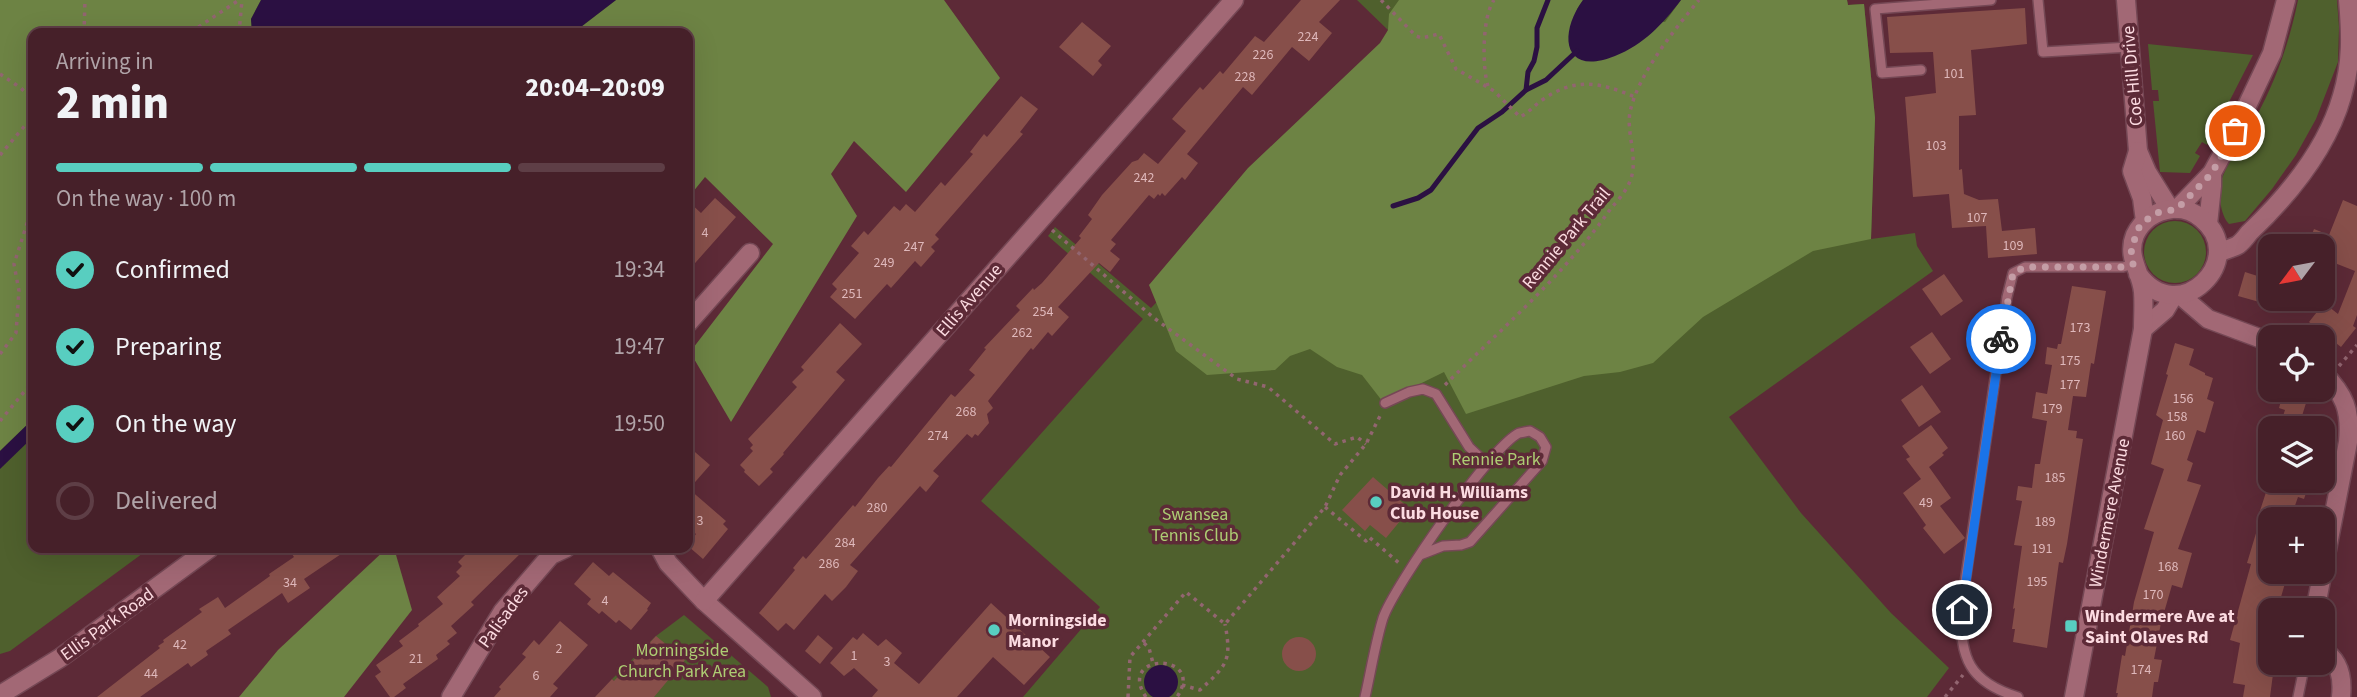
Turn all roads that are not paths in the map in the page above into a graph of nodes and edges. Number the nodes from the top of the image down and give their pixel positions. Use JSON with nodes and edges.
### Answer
{"nodes":[{"id":1,"x":1234,"y":0,"type":"edge"},
{"id":2,"x":1990,"y":0,"type":"edge"},
{"id":3,"x":2038,"y":0,"type":"edge"},
{"id":4,"x":2126,"y":0,"type":"edge"},
{"id":5,"x":2286,"y":0,"type":"edge"},
{"id":6,"x":2348,"y":0,"type":"edge"},
{"id":7,"x":2130,"y":47,"type":"junction"},
{"id":8,"x":1921,"y":70,"type":"dead end"},
{"id":9,"x":2138,"y":151,"type":"junction"},
{"id":10,"x":2212,"y":173,"type":"junction"},
{"id":11,"x":2174,"y":209,"type":"junction"},
{"id":12,"x":2145,"y":221,"type":"junction"},
{"id":13,"x":2211,"y":229,"type":"junction"},
{"id":14,"x":2248,"y":234,"type":"junction"},
{"id":15,"x":750,"y":253,"type":"dead end"},
{"id":16,"x":2218,"y":253,"type":"junction"},
{"id":17,"x":2136,"y":269,"type":"junction"},
{"id":18,"x":2200,"y":286,"type":"junction"},
{"id":19,"x":2176,"y":295,"type":"junction"},
{"id":20,"x":2203,"y":314,"type":"junction"},
{"id":21,"x":693,"y":318,"type":"edge"},
{"id":22,"x":2143,"y":329,"type":"junction"},
{"id":23,"x":2258,"y":338,"type":"edge"},
{"id":24,"x":2335,"y":387,"type":"edge"},
{"id":25,"x":1385,"y":403,"type":"road end"},
{"id":26,"x":1487,"y":464,"type":"junction"},
{"id":27,"x":203,"y":553,"type":"edge"},
{"id":28,"x":553,"y":553,"type":"edge"},
{"id":29,"x":663,"y":553,"type":"edge"},
{"id":30,"x":1420,"y":555,"type":"junction"},
{"id":31,"x":2318,"y":598,"type":"edge"},
{"id":32,"x":704,"y":601,"type":"junction"},
{"id":33,"x":2335,"y":664,"type":"edge"},
{"id":34,"x":2303,"y":675,"type":"edge"},
{"id":35,"x":0,"y":695,"type":"edge"},
{"id":36,"x":807,"y":695,"type":"edge"},
{"id":37,"x":451,"y":697,"type":"edge"},
{"id":38,"x":1364,"y":697,"type":"edge"},
{"id":39,"x":2018,"y":697,"type":"edge"},
{"id":40,"x":2074,"y":697,"type":"edge"},
{"id":41,"x":2298,"y":697,"type":"edge"},
{"id":42,"x":2342,"y":697,"type":"edge"}],
"edges":[{"from":1,"to":32,"type":"street","name":"Ellis Avenue"},
{"from":2,"to":8,"type":"lane"},
{"from":3,"to":7,"type":"lane"},
{"from":4,"to":7,"type":"street","name":"Coe Hill Drive"},
{"from":5,"to":10,"type":"street"},
{"from":6,"to":14,"type":"street"},
{"from":7,"to":9,"type":"street","name":"Coe Hill Drive"},
{"from":9,"to":11,"type":"street","name":"Coe Hill Drive"},
{"from":9,"to":12,"type":"street","name":"Coe Hill Drive"},
{"from":10,"to":11,"type":"street"},
{"from":10,"to":13,"type":"street"},
{"from":11,"to":12,"type":"street"},
{"from":11,"to":13,"type":"street"},
{"from":12,"to":17,"type":"street","name":"Windermere Avenue"},
{"from":13,"to":14,"type":"street"},
{"from":13,"to":16,"type":"street"},
{"from":14,"to":16,"type":"street"},
{"from":15,"to":21,"type":"street"},
{"from":16,"to":18,"type":"street"},
{"from":17,"to":19,"type":"street"},
{"from":17,"to":22,"type":"street","name":"Windermere Avenue"},
{"from":17,"to":39,"type":"lane"},
{"from":18,"to":19,"type":"street"},
{"from":18,"to":20,"type":"street"},
{"from":19,"to":20,"type":"street"},
{"from":19,"to":22,"type":"street"},
{"from":20,"to":23,"type":"street"},
{"from":22,"to":40,"type":"street","name":"Windermere Avenue"},
{"from":24,"to":31,"type":"street"},
{"from":25,"to":26,"type":"lane"},
{"from":26,"to":30,"type":"lane"},
{"from":26,"to":30,"type":"lane"},
{"from":27,"to":35,"type":"street","name":"Ellis Park Road"},
{"from":28,"to":37,"type":"street","name":"Palisades"},
{"from":29,"to":32,"type":"street"},
{"from":30,"to":38,"type":"lane"},
{"from":32,"to":36,"type":"street"},
{"from":33,"to":42,"type":"street"},
{"from":34,"to":41,"type":"lane"}]}
